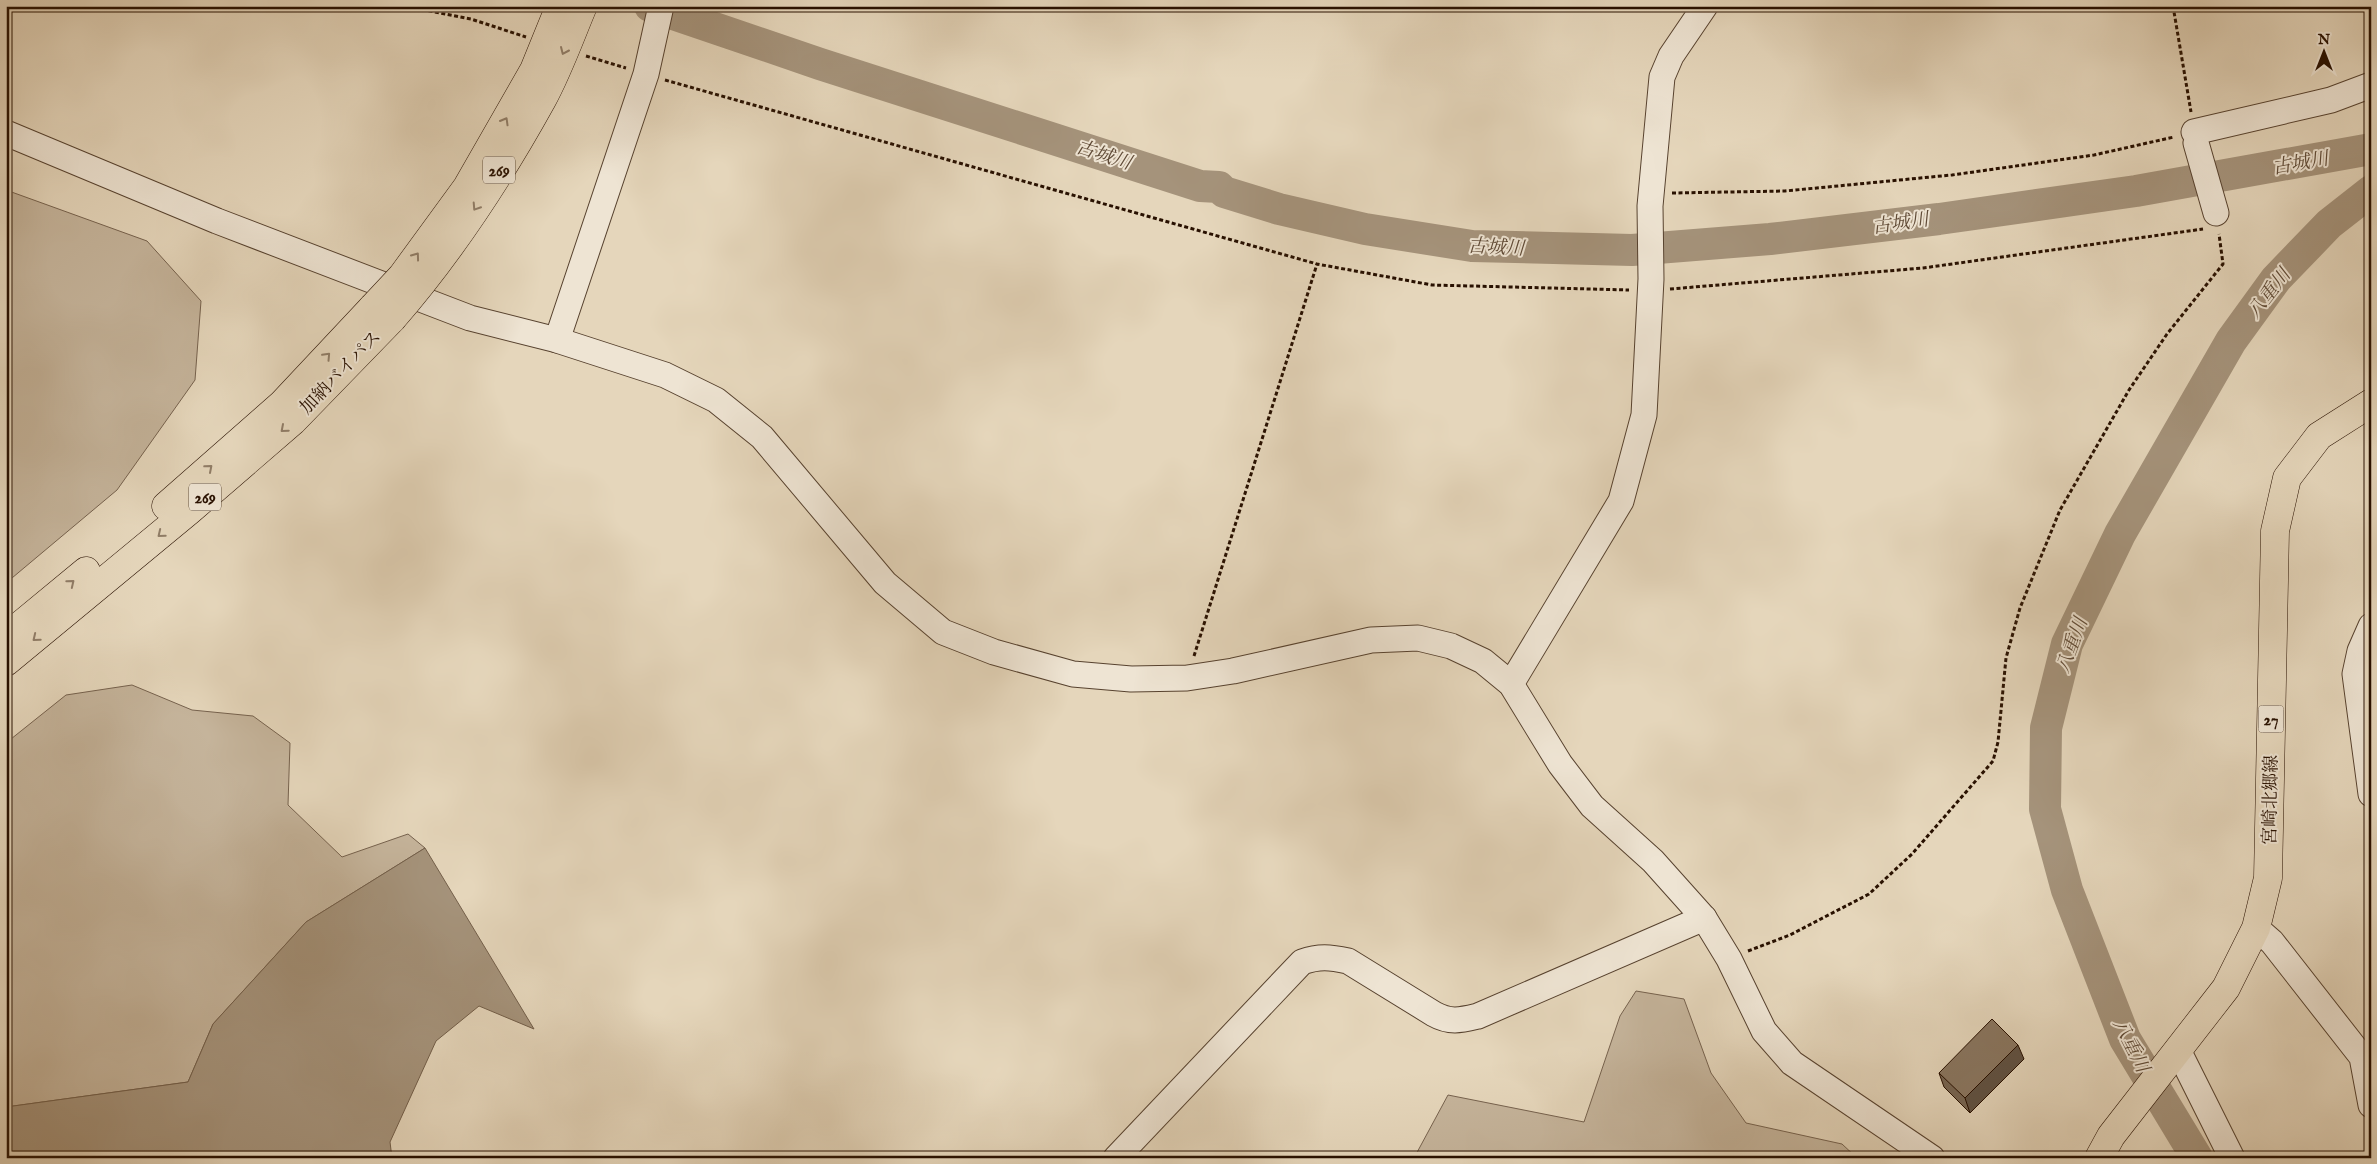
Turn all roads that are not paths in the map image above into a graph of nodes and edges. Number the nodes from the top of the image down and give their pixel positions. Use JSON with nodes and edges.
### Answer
{"nodes":[{"id":1,"x":560,"y":6,"type":"edge"},
{"id":2,"x":583,"y":6,"type":"edge"},
{"id":3,"x":661,"y":6,"type":"edge"},
{"id":4,"x":1705,"y":6,"type":"edge"},
{"id":5,"x":2371,"y":85,"type":"edge"},
{"id":6,"x":6,"y":133,"type":"edge"},
{"id":7,"x":2217,"y":220,"type":"road end"},
{"id":8,"x":382,"y":312,"type":"junction"},
{"id":9,"x":557,"y":340,"type":"junction"},
{"id":10,"x":2371,"y":403,"type":"edge"},
{"id":11,"x":2371,"y":626,"type":"edge"},
{"id":12,"x":6,"y":637,"type":"edge"},
{"id":13,"x":6,"y":662,"type":"edge"},
{"id":14,"x":1511,"y":684,"type":"junction"},
{"id":15,"x":2371,"y":794,"type":"edge"},
{"id":16,"x":1704,"y":918,"type":"junction"},
{"id":17,"x":2256,"y":928,"type":"junction"},
{"id":18,"x":2178,"y":1050,"type":"junction"},
{"id":19,"x":2371,"y":1105,"type":"edge"},
{"id":20,"x":2105,"y":1147,"type":"edge"},
{"id":21,"x":1116,"y":1158,"type":"edge"},
{"id":22,"x":1932,"y":1158,"type":"edge"},
{"id":23,"x":2232,"y":1158,"type":"edge"}],
"edges":[{"from":8,"to":1,"type":"main road","name":"加納バイパス","number":"269","one_way":true,"bridge":true},
{"from":2,"to":8,"type":"main road","name":"加納バイパス","number":"269","one_way":true,"bridge":true},
{"from":3,"to":9,"type":"street"},
{"from":4,"to":14,"type":"street"},
{"from":5,"to":7,"type":"street"},
{"from":6,"to":9,"type":"street"},
{"from":12,"to":8,"type":"main road","name":"加納バイパス","number":"269","one_way":true},
{"from":8,"to":13,"type":"main road","name":"加納バイパス","number":"269","one_way":true},
{"from":9,"to":14,"type":"street"},
{"from":10,"to":17,"type":"main road","name":"宮崎北郷線","number":"27"},
{"from":11,"to":15,"type":"street"},
{"from":14,"to":16,"type":"street"},
{"from":16,"to":21,"type":"street"},
{"from":16,"to":22,"type":"street"},
{"from":17,"to":18,"type":"main road","name":"宮崎北郷線","number":"27"},
{"from":17,"to":19,"type":"street"},
{"from":18,"to":20,"type":"main road","name":"宮崎北郷線","number":"27"},
{"from":18,"to":23,"type":"street"}]}
